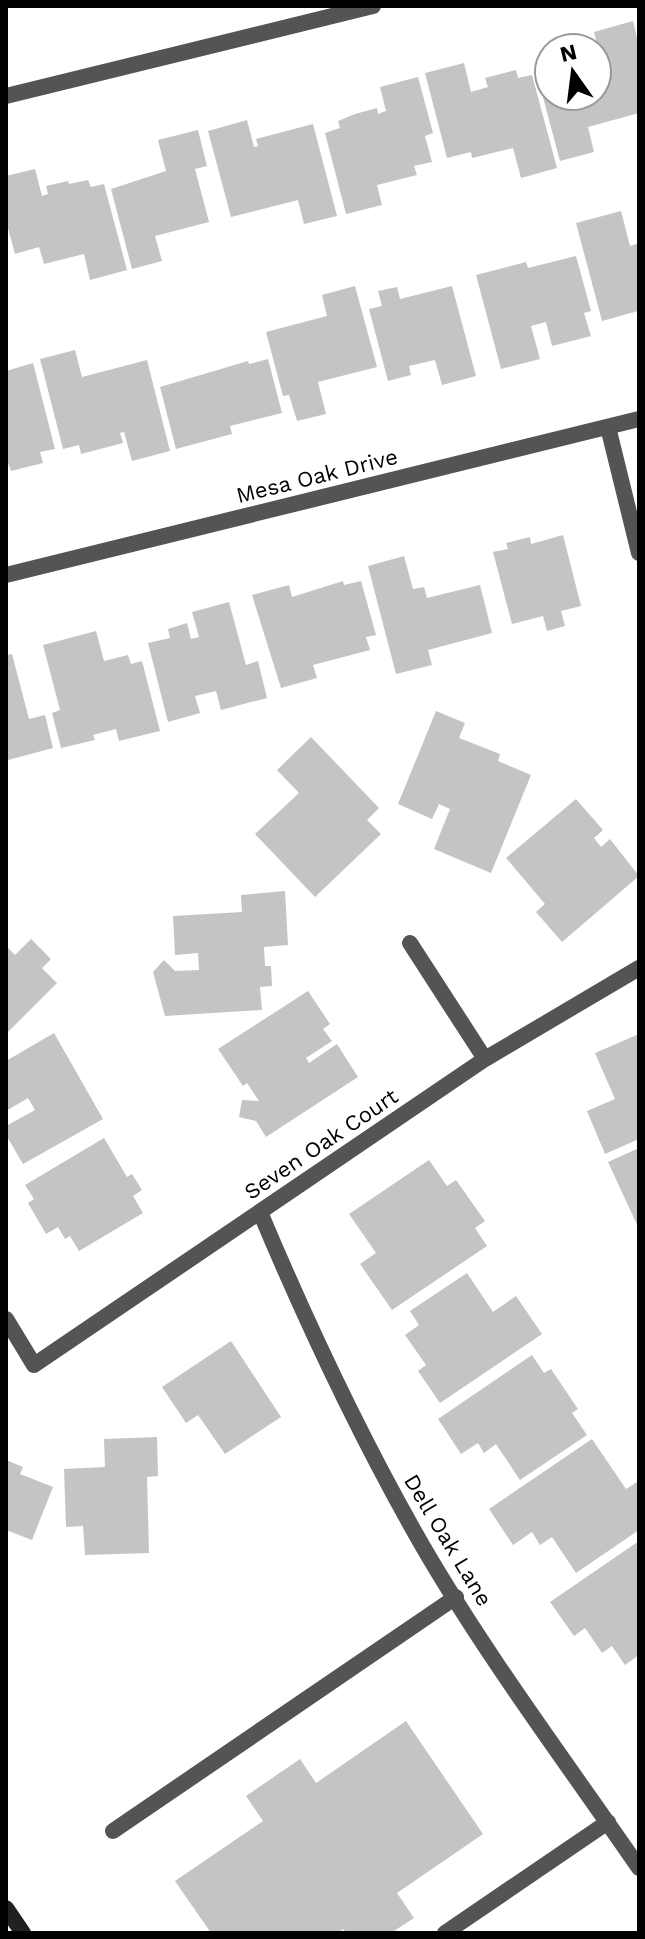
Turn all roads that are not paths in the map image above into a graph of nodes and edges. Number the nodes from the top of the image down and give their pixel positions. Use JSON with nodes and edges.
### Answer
{"nodes":[{"id":1,"x":373,"y":6,"type":"edge"},
{"id":2,"x":6,"y":96,"type":"edge"},
{"id":3,"x":639,"y":419,"type":"edge"},
{"id":4,"x":608,"y":427,"type":"junction"},
{"id":5,"x":639,"y":553,"type":"edge"},
{"id":6,"x":6,"y":575,"type":"edge"},
{"id":7,"x":410,"y":943,"type":"dead end"},
{"id":8,"x":639,"y":968,"type":"edge"},
{"id":9,"x":485,"y":1059,"type":"junction"},
{"id":10,"x":260,"y":1212,"type":"junction"},
{"id":11,"x":6,"y":1319,"type":"edge"},
{"id":12,"x":456,"y":1597,"type":"junction"},
{"id":13,"x":608,"y":1822,"type":"junction"},
{"id":14,"x":113,"y":1831,"type":"dead end"},
{"id":15,"x":639,"y":1868,"type":"edge"},
{"id":16,"x":6,"y":1908,"type":"edge"},
{"id":17,"x":23,"y":1933,"type":"edge"},
{"id":18,"x":445,"y":1933,"type":"edge"}],
"edges":[{"from":1,"to":2,"type":"street"},
{"from":3,"to":4,"type":"street","name":"Mesa Oak Drive"},
{"from":4,"to":5,"type":"street"},
{"from":4,"to":6,"type":"street","name":"Mesa Oak Drive"},
{"from":7,"to":9,"type":"street"},
{"from":8,"to":9,"type":"street","name":"Seven Oak Court"},
{"from":9,"to":10,"type":"street","name":"Seven Oak Court"},
{"from":10,"to":11,"type":"street","name":"Seven Oak Court"},
{"from":10,"to":12,"type":"street","name":"Dell Oak Lane"},
{"from":12,"to":13,"type":"street","name":"Dell Oak Lane"},
{"from":12,"to":14,"type":"street"},
{"from":13,"to":15,"type":"street","name":"Dell Oak Lane"},
{"from":13,"to":18,"type":"street"},
{"from":16,"to":17,"type":"main road"}]}
